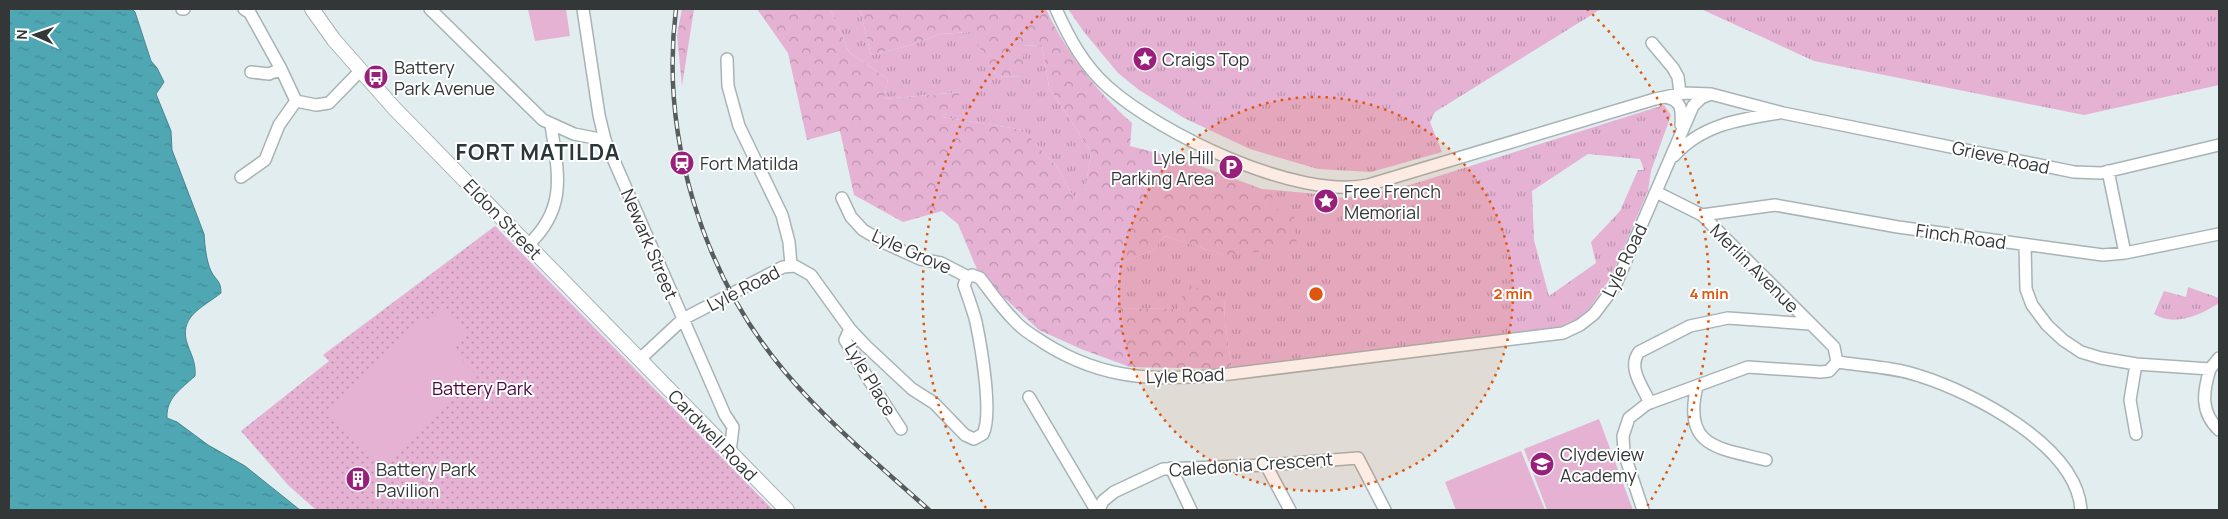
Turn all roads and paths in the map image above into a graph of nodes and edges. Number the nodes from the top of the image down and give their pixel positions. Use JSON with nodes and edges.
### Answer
{"nodes":[{"id":1,"x":244,"y":9,"type":"edge"},
{"id":2,"x":312,"y":9,"type":"edge"},
{"id":3,"x":430,"y":9,"type":"edge"},
{"id":4,"x":583,"y":9,"type":"edge"},
{"id":5,"x":1056,"y":9,"type":"edge"},
{"id":6,"x":1652,"y":43,"type":"dead end"},
{"id":7,"x":727,"y":59,"type":"dead end"},
{"id":8,"x":281,"y":69,"type":"junction"},
{"id":9,"x":360,"y":70,"type":"junction"},
{"id":10,"x":251,"y":72,"type":"dead end"},
{"id":11,"x":1680,"y":93,"type":"junction"},
{"id":12,"x":1710,"y":94,"type":"junction"},
{"id":13,"x":1655,"y":99,"type":"junction"},
{"id":14,"x":1735,"y":100,"type":"junction"},
{"id":15,"x":296,"y":101,"type":"junction"},
{"id":16,"x":1783,"y":113,"type":"junction"},
{"id":17,"x":1728,"y":122,"type":"junction"},
{"id":18,"x":552,"y":125,"type":"junction"},
{"id":19,"x":1682,"y":130,"type":"junction"},
{"id":20,"x":1696,"y":137,"type":"junction"},
{"id":21,"x":605,"y":140,"type":"junction"},
{"id":22,"x":2219,"y":145,"type":"edge"},
{"id":23,"x":1667,"y":163,"type":"junction"},
{"id":24,"x":2108,"y":171,"type":"junction"},
{"id":25,"x":241,"y":177,"type":"dead end"},
{"id":26,"x":1656,"y":192,"type":"junction"},
{"id":27,"x":842,"y":198,"type":"dead end"},
{"id":28,"x":1702,"y":215,"type":"junction"},
{"id":29,"x":2219,"y":234,"type":"edge"},
{"id":30,"x":528,"y":244,"type":"junction"},
{"id":31,"x":2025,"y":245,"type":"junction"},
{"id":32,"x":2125,"y":253,"type":"junction"},
{"id":33,"x":791,"y":265,"type":"junction"},
{"id":34,"x":968,"y":277,"type":"junction"},
{"id":35,"x":683,"y":319,"type":"junction"},
{"id":36,"x":1810,"y":324,"type":"junction"},
{"id":37,"x":850,"y":329,"type":"junction"},
{"id":38,"x":2219,"y":358,"type":"edge"},
{"id":39,"x":640,"y":359,"type":"junction"},
{"id":40,"x":1837,"y":362,"type":"junction"},
{"id":41,"x":2136,"y":364,"type":"junction"},
{"id":42,"x":2210,"y":369,"type":"junction"},
{"id":43,"x":1696,"y":386,"type":"junction"},
{"id":44,"x":1029,"y":397,"type":"dead end"},
{"id":45,"x":1650,"y":403,"type":"junction"},
{"id":46,"x":725,"y":415,"type":"junction"},
{"id":47,"x":902,"y":429,"type":"dead end"},
{"id":48,"x":2219,"y":430,"type":"edge"},
{"id":49,"x":2136,"y":434,"type":"dead end"},
{"id":50,"x":717,"y":439,"type":"junction"},
{"id":51,"x":730,"y":452,"type":"junction"},
{"id":52,"x":1766,"y":460,"type":"dead end"},
{"id":53,"x":1266,"y":465,"type":"junction"},
{"id":54,"x":1171,"y":468,"type":"junction"},
{"id":55,"x":788,"y":510,"type":"edge"},
{"id":56,"x":1098,"y":510,"type":"edge"},
{"id":57,"x":1192,"y":510,"type":"edge"},
{"id":58,"x":1290,"y":510,"type":"edge"},
{"id":59,"x":1385,"y":510,"type":"edge"},
{"id":60,"x":1643,"y":510,"type":"edge"},
{"id":61,"x":2081,"y":510,"type":"edge"}],
"edges":[{"from":1,"to":8,"type":"street"},
{"from":2,"to":9,"type":"main road","name":"Eldon Street"},
{"from":3,"to":18,"type":"street"},
{"from":4,"to":21,"type":"street","name":"Newark Street"},
{"from":5,"to":13,"type":"street","name":"Lyle Road"},
{"from":6,"to":11,"type":"street"},
{"from":7,"to":33,"type":"street"},
{"from":8,"to":10,"type":"street"},
{"from":8,"to":15,"type":"street"},
{"from":9,"to":15,"type":"street"},
{"from":9,"to":30,"type":"main road","name":"Eldon Street"},
{"from":11,"to":12,"type":"street","name":"Lyle Road"},
{"from":11,"to":13,"type":"street","name":"Lyle Road"},
{"from":12,"to":14,"type":"street","name":"Grieve Road"},
{"from":12,"to":19,"type":"street","name":"Lyle Road"},
{"from":13,"to":19,"type":"street","name":"Lyle Road"},
{"from":14,"to":16,"type":"street","name":"Grieve Road"},
{"from":14,"to":17,"type":"street"},
{"from":15,"to":25,"type":"street"},
{"from":16,"to":17,"type":"street","name":"Grieve Road"},
{"from":16,"to":24,"type":"street","name":"Grieve Road"},
{"from":17,"to":20,"type":"street","name":"Grieve Road"},
{"from":18,"to":21,"type":"street"},
{"from":18,"to":30,"type":"street"},
{"from":19,"to":20,"type":"street"},
{"from":19,"to":23,"type":"street","name":"Lyle Road"},
{"from":20,"to":23,"type":"street","name":"Grieve Road"},
{"from":21,"to":35,"type":"street","name":"Newark Street"},
{"from":22,"to":24,"type":"street","name":"Grieve Road"},
{"from":23,"to":26,"type":"street","name":"Lyle Road"},
{"from":24,"to":32,"type":"street"},
{"from":26,"to":28,"type":"street","name":"Merlin Avenue"},
{"from":26,"to":34,"type":"street","name":"Lyle Road"},
{"from":27,"to":34,"type":"street","name":"Lyle Grove"},
{"from":28,"to":31,"type":"street","name":"Finch Road"},
{"from":28,"to":36,"type":"street","name":"Merlin Avenue"},
{"from":29,"to":32,"type":"street","name":"Finch Road"},
{"from":30,"to":39,"type":"main road","name":"Eldon Street"},
{"from":31,"to":32,"type":"street","name":"Finch Road"},
{"from":31,"to":41,"type":"street"},
{"from":33,"to":35,"type":"street","name":"Lyle Road"},
{"from":33,"to":37,"type":"street","name":"Lyle Road"},
{"from":34,"to":37,"type":"street","name":"Lyle Road"},
{"from":35,"to":39,"type":"street","name":"Lyle Road"},
{"from":35,"to":46,"type":"street","name":"Newark Street"},
{"from":36,"to":40,"type":"street","name":"Merlin Avenue"},
{"from":36,"to":45,"type":"street"},
{"from":37,"to":47,"type":"street","name":"Lyle Place"},
{"from":38,"to":42,"type":"street"},
{"from":39,"to":50,"type":"main road","name":"Cardwell Road"},
{"from":40,"to":43,"type":"street"},
{"from":40,"to":61,"type":"street"},
{"from":41,"to":42,"type":"street"},
{"from":41,"to":49,"type":"street"},
{"from":42,"to":48,"type":"street"},
{"from":43,"to":45,"type":"street"},
{"from":43,"to":52,"type":"street"},
{"from":44,"to":56,"type":"street"},
{"from":45,"to":60,"type":"street"},
{"from":46,"to":50,"type":"street"},
{"from":46,"to":51,"type":"street","name":"Newark Street"},
{"from":50,"to":51,"type":"main road","name":"Cardwell Road"},
{"from":51,"to":55,"type":"main road","name":"Cardwell Road"},
{"from":53,"to":54,"type":"street","name":"Caledonia Crescent"},
{"from":53,"to":58,"type":"street"},
{"from":53,"to":59,"type":"street","name":"Caledonia Crescent"},
{"from":54,"to":56,"type":"street","name":"Caledonia Crescent"},
{"from":54,"to":57,"type":"street"}]}
